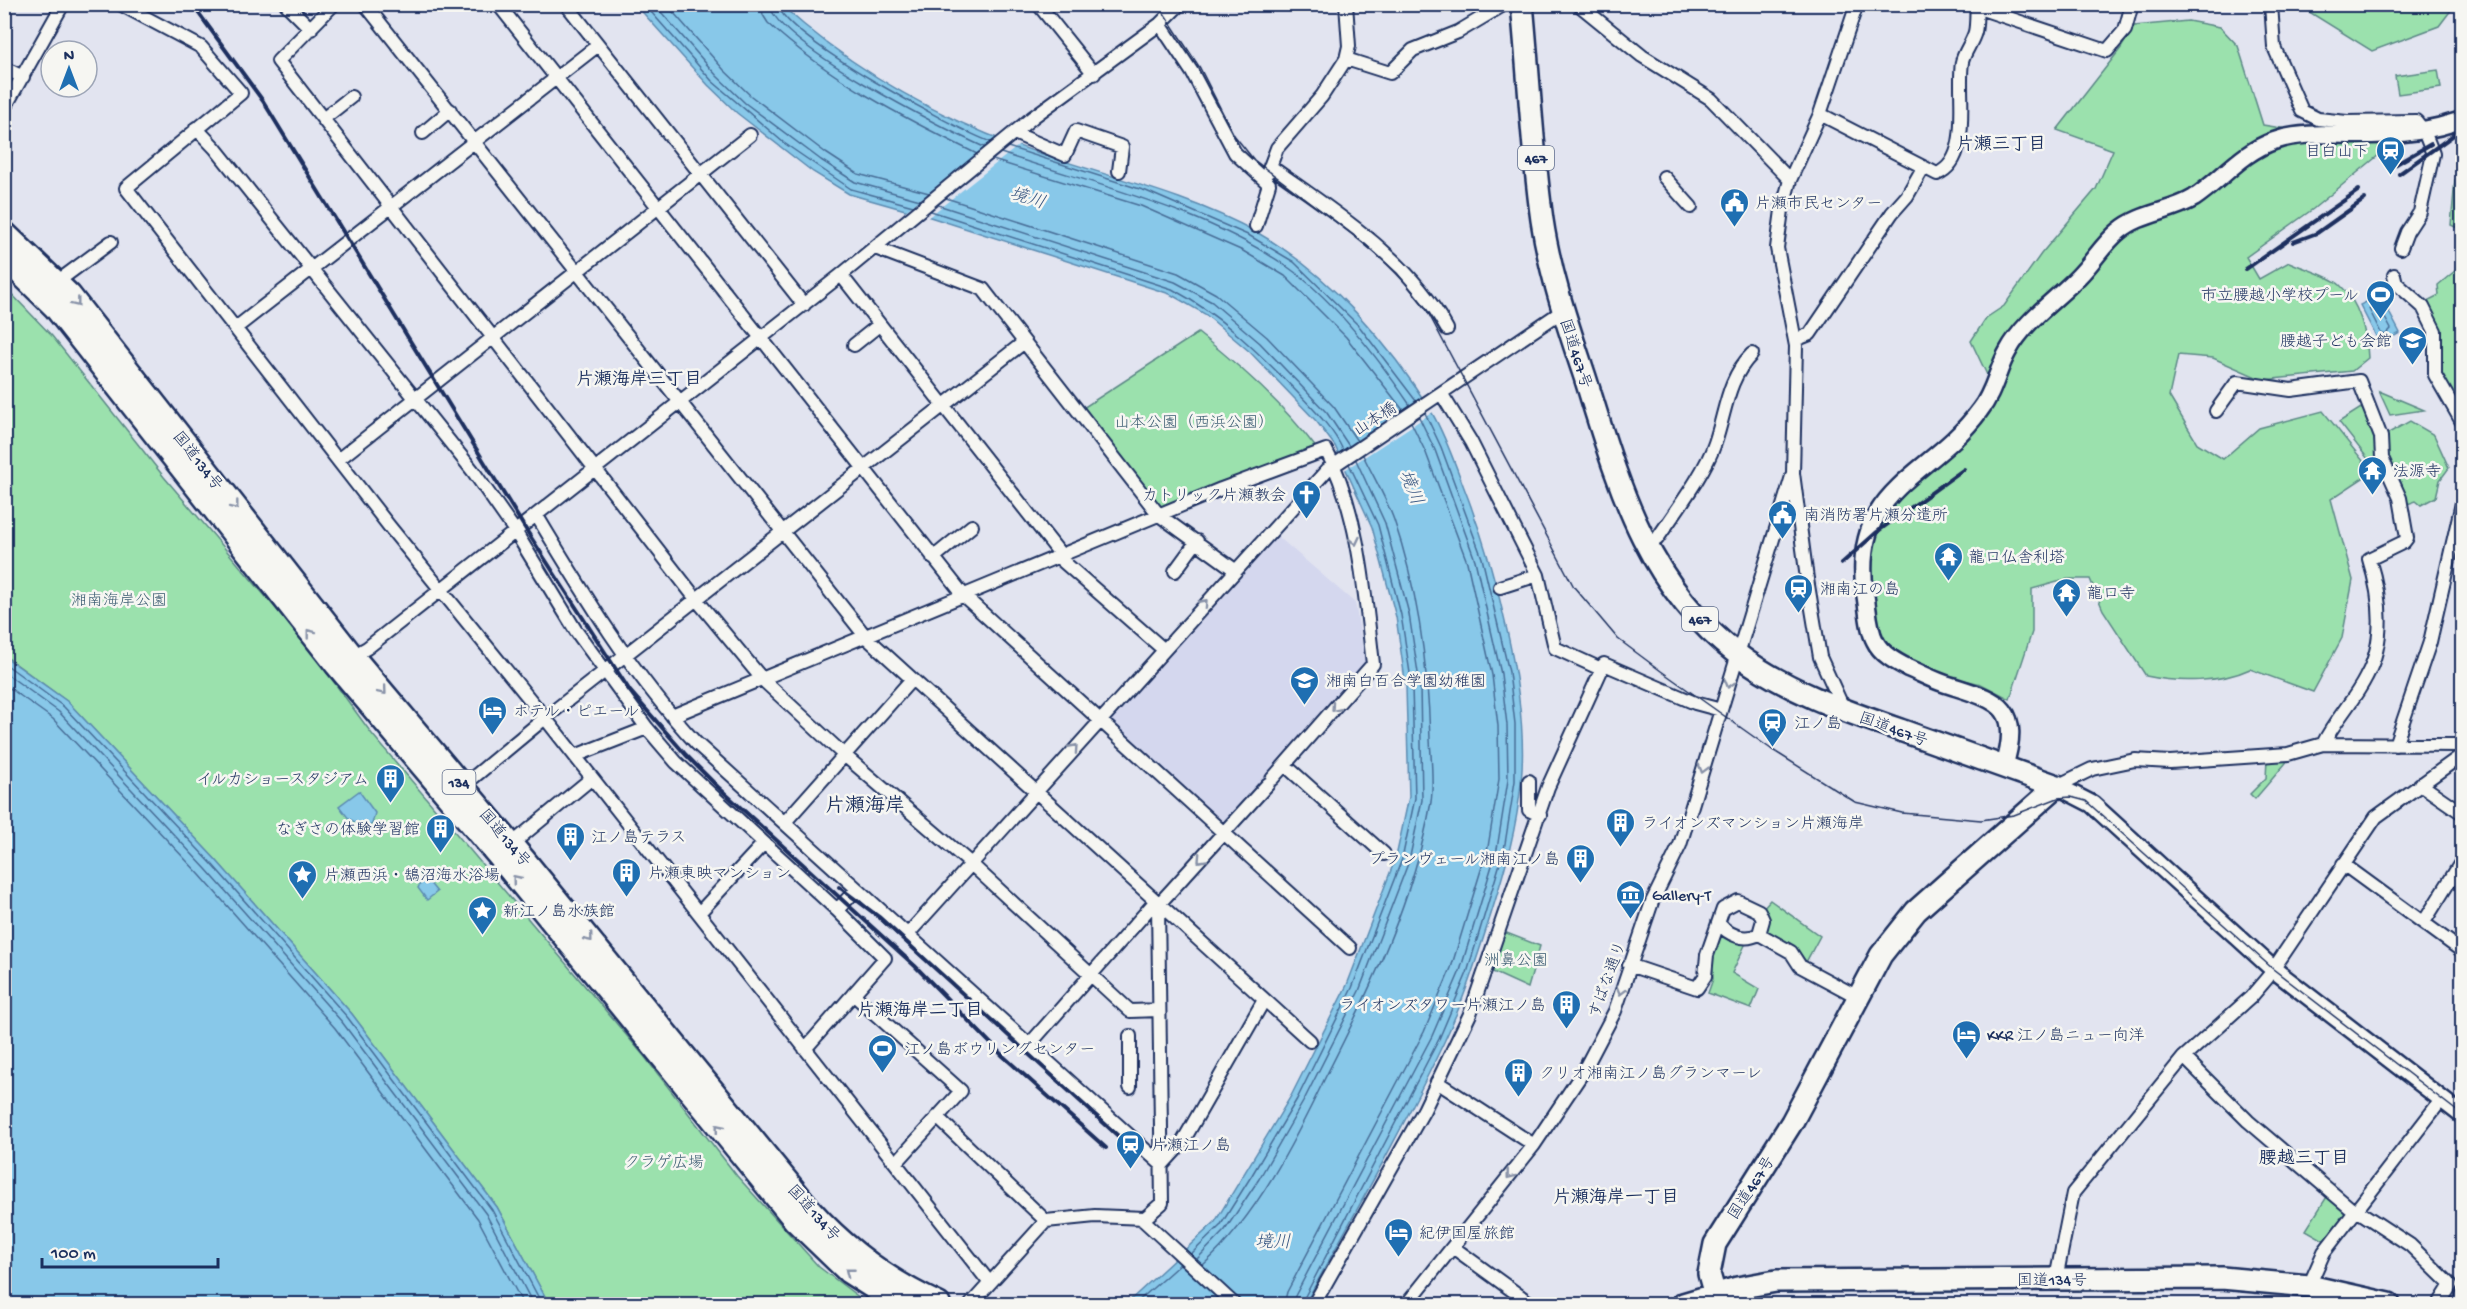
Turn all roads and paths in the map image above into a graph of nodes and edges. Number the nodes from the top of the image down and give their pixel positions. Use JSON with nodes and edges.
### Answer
{"nodes":[{"id":1,"x":63,"y":4,"type":"edge"},
{"id":2,"x":120,"y":4,"type":"edge"},
{"id":3,"x":286,"y":4,"type":"edge"},
{"id":4,"x":334,"y":4,"type":"edge"},
{"id":5,"x":365,"y":4,"type":"edge"},
{"id":6,"x":498,"y":4,"type":"edge"},
{"id":7,"x":566,"y":4,"type":"edge"},
{"id":8,"x":1038,"y":4,"type":"edge"},
{"id":9,"x":1180,"y":4,"type":"edge"},
{"id":10,"x":1346,"y":4,"type":"edge"},
{"id":11,"x":1504,"y":4,"type":"edge"},
{"id":12,"x":1522,"y":4,"type":"edge"},
{"id":13,"x":1578,"y":4,"type":"edge"},
{"id":14,"x":1857,"y":4,"type":"edge"},
{"id":15,"x":2132,"y":4,"type":"edge"},
{"id":16,"x":2271,"y":4,"type":"edge"},
{"id":17,"x":1976,"y":6,"type":"edge"},
{"id":18,"x":1160,"y":24,"type":"junction"},
{"id":19,"x":311,"y":29,"type":"junction"},
{"id":20,"x":597,"y":46,"type":"junction"},
{"id":21,"x":1346,"y":59,"type":"junction"},
{"id":22,"x":4,"y":68,"type":"edge"},
{"id":23,"x":1094,"y":74,"type":"junction"},
{"id":24,"x":23,"y":77,"type":"junction"},
{"id":25,"x":555,"y":77,"type":"junction"},
{"id":26,"x":351,"y":97,"type":"dead end"},
{"id":27,"x":4,"y":109,"type":"edge"},
{"id":28,"x":450,"y":110,"type":"junction"},
{"id":29,"x":1820,"y":114,"type":"junction"},
{"id":30,"x":323,"y":119,"type":"junction"},
{"id":31,"x":2463,"y":120,"type":"edge"},
{"id":32,"x":196,"y":128,"type":"junction"},
{"id":33,"x":2424,"y":131,"type":"junction"},
{"id":34,"x":423,"y":133,"type":"dead end"},
{"id":35,"x":750,"y":135,"type":"dead end"},
{"id":36,"x":1009,"y":137,"type":"junction"},
{"id":37,"x":474,"y":140,"type":"junction"},
{"id":38,"x":1270,"y":166,"type":"junction"},
{"id":39,"x":1923,"y":168,"type":"junction"},
{"id":40,"x":1119,"y":171,"type":"dead end"},
{"id":41,"x":699,"y":175,"type":"junction"},
{"id":42,"x":1664,"y":177,"type":"dead end"},
{"id":43,"x":1264,"y":180,"type":"junction"},
{"id":44,"x":1790,"y":180,"type":"junction"},
{"id":45,"x":392,"y":207,"type":"junction"},
{"id":46,"x":657,"y":207,"type":"junction"},
{"id":47,"x":1690,"y":207,"type":"dead end"},
{"id":48,"x":1256,"y":226,"type":"dead end"},
{"id":49,"x":4,"y":232,"type":"edge"},
{"id":50,"x":111,"y":242,"type":"dead end"},
{"id":51,"x":875,"y":248,"type":"junction"},
{"id":52,"x":2401,"y":248,"type":"dead end"},
{"id":53,"x":4,"y":258,"type":"edge"},
{"id":54,"x":312,"y":269,"type":"junction"},
{"id":55,"x":578,"y":271,"type":"junction"},
{"id":56,"x":841,"y":275,"type":"junction"},
{"id":57,"x":2394,"y":275,"type":"dead end"},
{"id":58,"x":57,"y":282,"type":"junction"},
{"id":59,"x":804,"y":305,"type":"junction"},
{"id":60,"x":1564,"y":310,"type":"junction"},
{"id":61,"x":879,"y":325,"type":"junction"},
{"id":62,"x":237,"y":327,"type":"junction"},
{"id":63,"x":1447,"y":329,"type":"dead end"},
{"id":64,"x":493,"y":335,"type":"junction"},
{"id":65,"x":762,"y":337,"type":"junction"},
{"id":66,"x":1795,"y":340,"type":"junction"},
{"id":67,"x":1023,"y":343,"type":"junction"},
{"id":68,"x":854,"y":345,"type":"dead end"},
{"id":69,"x":1752,"y":354,"type":"dead end"},
{"id":70,"x":1441,"y":393,"type":"junction"},
{"id":71,"x":413,"y":399,"type":"junction"},
{"id":72,"x":679,"y":402,"type":"junction"},
{"id":73,"x":942,"y":407,"type":"junction"},
{"id":74,"x":2216,"y":411,"type":"dead end"},
{"id":75,"x":2463,"y":422,"type":"edge"},
{"id":76,"x":339,"y":459,"type":"junction"},
{"id":77,"x":597,"y":467,"type":"junction"},
{"id":78,"x":1337,"y":467,"type":"junction"},
{"id":79,"x":864,"y":468,"type":"junction"},
{"id":80,"x":1793,"y":473,"type":"junction"},
{"id":81,"x":2463,"y":503,"type":"edge"},
{"id":82,"x":1159,"y":515,"type":"junction"},
{"id":83,"x":537,"y":516,"type":"junction"},
{"id":84,"x":1358,"y":519,"type":"dead end"},
{"id":85,"x":972,"y":526,"type":"dead end"},
{"id":86,"x":2459,"y":530,"type":"edge"},
{"id":87,"x":515,"y":531,"type":"junction"},
{"id":88,"x":783,"y":533,"type":"junction"},
{"id":89,"x":1197,"y":541,"type":"junction"},
{"id":90,"x":1646,"y":546,"type":"junction"},
{"id":91,"x":1060,"y":556,"type":"junction"},
{"id":92,"x":933,"y":558,"type":"junction"},
{"id":93,"x":1235,"y":570,"type":"junction"},
{"id":94,"x":1175,"y":571,"type":"dead end"},
{"id":95,"x":1538,"y":575,"type":"junction"},
{"id":96,"x":1500,"y":588,"type":"dead end"},
{"id":97,"x":442,"y":589,"type":"junction"},
{"id":98,"x":965,"y":597,"type":"junction"},
{"id":99,"x":697,"y":600,"type":"junction"},
{"id":100,"x":866,"y":637,"type":"junction"},
{"id":101,"x":1163,"y":649,"type":"junction"},
{"id":102,"x":1738,"y":655,"type":"junction"},
{"id":103,"x":625,"y":656,"type":"junction"},
{"id":104,"x":344,"y":660,"type":"junction"},
{"id":105,"x":1601,"y":669,"type":"junction"},
{"id":106,"x":604,"y":673,"type":"junction"},
{"id":107,"x":912,"y":679,"type":"junction"},
{"id":108,"x":763,"y":680,"type":"junction"},
{"id":109,"x":1721,"y":711,"type":"junction"},
{"id":110,"x":1845,"y":711,"type":"junction"},
{"id":111,"x":672,"y":716,"type":"junction"},
{"id":112,"x":545,"y":718,"type":"junction"},
{"id":113,"x":1099,"y":720,"type":"junction"},
{"id":114,"x":647,"y":728,"type":"junction"},
{"id":115,"x":2323,"y":744,"type":"junction"},
{"id":116,"x":2395,"y":745,"type":"junction"},
{"id":117,"x":2463,"y":745,"type":"edge"},
{"id":118,"x":843,"y":754,"type":"junction"},
{"id":119,"x":2463,"y":755,"type":"edge"},
{"id":120,"x":575,"y":756,"type":"junction"},
{"id":121,"x":1285,"y":765,"type":"junction"},
{"id":122,"x":2004,"y":767,"type":"junction"},
{"id":123,"x":592,"y":778,"type":"junction"},
{"id":124,"x":1529,"y":781,"type":"dead end"},
{"id":125,"x":2420,"y":784,"type":"junction"},
{"id":126,"x":463,"y":786,"type":"junction"},
{"id":127,"x":2057,"y":786,"type":"junction"},
{"id":128,"x":1035,"y":792,"type":"junction"},
{"id":129,"x":2463,"y":813,"type":"edge"},
{"id":130,"x":1539,"y":815,"type":"junction"},
{"id":131,"x":785,"y":822,"type":"junction"},
{"id":132,"x":1224,"y":834,"type":"junction"},
{"id":133,"x":764,"y":843,"type":"junction"},
{"id":134,"x":505,"y":850,"type":"junction"},
{"id":135,"x":1384,"y":854,"type":"dead end"},
{"id":136,"x":2463,"y":861,"type":"edge"},
{"id":137,"x":970,"y":863,"type":"junction"},
{"id":138,"x":2343,"y":864,"type":"junction"},
{"id":139,"x":857,"y":889,"type":"junction"},
{"id":140,"x":1156,"y":904,"type":"junction"},
{"id":141,"x":837,"y":910,"type":"junction"},
{"id":142,"x":699,"y":913,"type":"junction"},
{"id":143,"x":2424,"y":922,"type":"junction"},
{"id":144,"x":1718,"y":923,"type":"junction"},
{"id":145,"x":908,"y":934,"type":"junction"},
{"id":146,"x":1759,"y":934,"type":"junction"},
{"id":147,"x":1350,"y":948,"type":"dead end"},
{"id":148,"x":2463,"y":951,"type":"edge"},
{"id":149,"x":1629,"y":965,"type":"junction"},
{"id":150,"x":2274,"y":969,"type":"junction"},
{"id":151,"x":1092,"y":975,"type":"junction"},
{"id":152,"x":853,"y":994,"type":"junction"},
{"id":153,"x":1858,"y":997,"type":"junction"},
{"id":154,"x":1264,"y":1000,"type":"junction"},
{"id":155,"x":1160,"y":1010,"type":"junction"},
{"id":156,"x":1130,"y":1036,"type":"dead end"},
{"id":157,"x":1310,"y":1041,"type":"dead end"},
{"id":158,"x":1029,"y":1045,"type":"junction"},
{"id":159,"x":805,"y":1049,"type":"junction"},
{"id":160,"x":2184,"y":1057,"type":"junction"},
{"id":161,"x":1437,"y":1082,"type":"junction"},
{"id":162,"x":1130,"y":1087,"type":"dead end"},
{"id":163,"x":2442,"y":1099,"type":"junction"},
{"id":164,"x":2463,"y":1115,"type":"edge"},
{"id":165,"x":937,"y":1117,"type":"junction"},
{"id":166,"x":1534,"y":1145,"type":"junction"},
{"id":167,"x":897,"y":1162,"type":"junction"},
{"id":168,"x":1162,"y":1165,"type":"junction"},
{"id":169,"x":2357,"y":1212,"type":"junction"},
{"id":170,"x":1142,"y":1218,"type":"junction"},
{"id":171,"x":1046,"y":1221,"type":"junction"},
{"id":172,"x":1454,"y":1248,"type":"junction"},
{"id":173,"x":2056,"y":1278,"type":"junction"},
{"id":174,"x":990,"y":1282,"type":"junction"},
{"id":175,"x":2309,"y":1286,"type":"junction"},
{"id":176,"x":1710,"y":1300,"type":"edge"},
{"id":177,"x":898,"y":1305,"type":"edge"},
{"id":178,"x":939,"y":1305,"type":"edge"},
{"id":179,"x":971,"y":1305,"type":"edge"},
{"id":180,"x":1234,"y":1305,"type":"edge"},
{"id":181,"x":1314,"y":1305,"type":"edge"},
{"id":182,"x":1407,"y":1305,"type":"edge"},
{"id":183,"x":1531,"y":1305,"type":"edge"},
{"id":184,"x":1683,"y":1305,"type":"edge"},
{"id":185,"x":2389,"y":1305,"type":"edge"},
{"id":186,"x":2439,"y":1305,"type":"edge"}],
"edges":[{"from":1,"to":24,"type":"street"},
{"from":2,"to":32,"type":"street"},
{"from":3,"to":19,"type":"street"},
{"from":4,"to":19,"type":"street"},
{"from":5,"to":28,"type":"street"},
{"from":6,"to":25,"type":"street"},
{"from":7,"to":20,"type":"street"},
{"from":8,"to":23,"type":"street"},
{"from":9,"to":18,"type":"street"},
{"from":10,"to":21,"type":"street"},
{"from":11,"to":21,"type":"street"},
{"from":12,"to":60,"type":"highway","name":"国道467号","number":"467"},
{"from":13,"to":44,"type":"street"},
{"from":14,"to":29,"type":"street"},
{"from":15,"to":17,"type":"street"},
{"from":16,"to":33,"type":"street"},
{"from":17,"to":39,"type":"street"},
{"from":18,"to":23,"type":"street"},
{"from":18,"to":43,"type":"street"},
{"from":19,"to":30,"type":"street"},
{"from":20,"to":25,"type":"street"},
{"from":20,"to":41,"type":"street"},
{"from":21,"to":38,"type":"street"},
{"from":22,"to":24,"type":"street"},
{"from":23,"to":36,"type":"street"},
{"from":24,"to":27,"type":"street"},
{"from":25,"to":37,"type":"street"},
{"from":25,"to":46,"type":"street"},
{"from":26,"to":30,"type":"street"},
{"from":28,"to":34,"type":"street"},
{"from":28,"to":37,"type":"street"},
{"from":29,"to":39,"type":"street"},
{"from":29,"to":44,"type":"street"},
{"from":30,"to":45,"type":"street"},
{"from":31,"to":33,"type":"street"},
{"from":32,"to":54,"type":"street"},
{"from":32,"to":62,"type":"street"},
{"from":33,"to":52,"type":"street"},
{"from":33,"to":122,"type":"street"},
{"from":35,"to":41,"type":"street"},
{"from":36,"to":40,"type":"street"},
{"from":36,"to":51,"type":"street"},
{"from":37,"to":45,"type":"street"},
{"from":37,"to":55,"type":"street"},
{"from":38,"to":43,"type":"street"},
{"from":38,"to":63,"type":"street"},
{"from":39,"to":66,"type":"street"},
{"from":41,"to":46,"type":"street"},
{"from":41,"to":59,"type":"street"},
{"from":42,"to":47,"type":"street"},
{"from":43,"to":48,"type":"street"},
{"from":44,"to":66,"type":"street"},
{"from":45,"to":54,"type":"street"},
{"from":45,"to":64,"type":"street"},
{"from":46,"to":55,"type":"street"},
{"from":46,"to":65,"type":"street"},
{"from":49,"to":58,"type":"highway","name":"国道134号","number":"134"},
{"from":50,"to":58,"type":"street"},
{"from":51,"to":56,"type":"street"},
{"from":51,"to":67,"type":"street"},
{"from":104,"to":53,"type":"highway","name":"国道134号","number":"134","one_way":true},
{"from":54,"to":62,"type":"street"},
{"from":54,"to":71,"type":"street"},
{"from":55,"to":64,"type":"street"},
{"from":55,"to":72,"type":"street"},
{"from":56,"to":59,"type":"street"},
{"from":56,"to":61,"type":"street"},
{"from":57,"to":75,"type":"street"},
{"from":58,"to":104,"type":"highway","name":"国道134号","number":"134","one_way":true},
{"from":59,"to":65,"type":"street"},
{"from":60,"to":70,"type":"street","name":"山本橋"},
{"from":60,"to":90,"type":"highway","name":"国道467号","number":"467"},
{"from":61,"to":68,"type":"street"},
{"from":61,"to":73,"type":"street"},
{"from":62,"to":76,"type":"street"},
{"from":64,"to":71,"type":"street"},
{"from":64,"to":77,"type":"street"},
{"from":65,"to":72,"type":"street"},
{"from":65,"to":79,"type":"street"},
{"from":66,"to":80,"type":"street"},
{"from":67,"to":73,"type":"street"},
{"from":67,"to":82,"type":"street"},
{"from":69,"to":90,"type":"street"},
{"from":70,"to":78,"type":"street","name":"山本橋"},
{"from":70,"to":95,"type":"street"},
{"from":71,"to":76,"type":"street"},
{"from":71,"to":87,"type":"street"},
{"from":72,"to":77,"type":"street"},
{"from":72,"to":88,"type":"street"},
{"from":73,"to":79,"type":"street"},
{"from":73,"to":91,"type":"street"},
{"from":74,"to":115,"type":"street"},
{"from":76,"to":97,"type":"street"},
{"from":77,"to":83,"type":"street"},
{"from":77,"to":99,"type":"street"},
{"from":78,"to":82,"type":"street"},
{"from":78,"to":84,"type":"street"},
{"from":78,"to":93,"type":"street","name":"山本橋"},
{"from":78,"to":121,"type":"street","one_way":true},
{"from":79,"to":88,"type":"street"},
{"from":79,"to":92,"type":"street"},
{"from":80,"to":102,"type":"street","name":"すばな通り"},
{"from":80,"to":110,"type":"street"},
{"from":81,"to":86,"type":"street"},
{"from":82,"to":89,"type":"street"},
{"from":82,"to":91,"type":"street"},
{"from":83,"to":87,"type":"street"},
{"from":83,"to":103,"type":"street"},
{"from":85,"to":92,"type":"street"},
{"from":86,"to":116,"type":"street"},
{"from":87,"to":97,"type":"street"},
{"from":87,"to":106,"type":"street"},
{"from":88,"to":99,"type":"street"},
{"from":88,"to":100,"type":"street"},
{"from":89,"to":93,"type":"street"},
{"from":89,"to":94,"type":"street"},
{"from":90,"to":102,"type":"highway","name":"国道467号","number":"467"},
{"from":91,"to":98,"type":"street"},
{"from":91,"to":101,"type":"street"},
{"from":92,"to":98,"type":"street"},
{"from":101,"to":93,"type":"street","name":"山本橋","one_way":true},
{"from":95,"to":96,"type":"street"},
{"from":95,"to":105,"type":"street"},
{"from":97,"to":104,"type":"street"},
{"from":97,"to":112,"type":"street"},
{"from":98,"to":100,"type":"street"},
{"from":98,"to":113,"type":"street"},
{"from":99,"to":103,"type":"street"},
{"from":99,"to":108,"type":"street"},
{"from":100,"to":107,"type":"street"},
{"from":100,"to":108,"type":"street"},
{"from":101,"to":113,"type":"street","name":"山本橋"},
{"from":102,"to":109,"type":"street","name":"すばな通り","one_way":true},
{"from":102,"to":110,"type":"highway","name":"国道467号","number":"467"},
{"from":103,"to":106,"type":"street"},
{"from":103,"to":111,"type":"street"},
{"from":104,"to":126,"type":"highway","name":"国道134号","number":"134","one_way":true},
{"from":104,"to":134,"type":"highway","name":"国道134号","number":"134"},
{"from":105,"to":109,"type":"street"},
{"from":105,"to":130,"type":"street"},
{"from":106,"to":112,"type":"street"},
{"from":106,"to":114,"type":"street"},
{"from":107,"to":118,"type":"street"},
{"from":107,"to":128,"type":"street"},
{"from":108,"to":111,"type":"street"},
{"from":108,"to":118,"type":"street"},
{"from":109,"to":149,"type":"street","name":"すばな通り","one_way":true},
{"from":110,"to":122,"type":"highway","name":"国道467号","number":"467"},
{"from":111,"to":131,"type":"street"},
{"from":112,"to":120,"type":"street"},
{"from":112,"to":126,"type":"street"},
{"from":128,"to":113,"type":"street","name":"山本橋","one_way":true},
{"from":113,"to":132,"type":"street"},
{"from":114,"to":120,"type":"street"},
{"from":114,"to":133,"type":"street"},
{"from":115,"to":116,"type":"street"},
{"from":115,"to":127,"type":"street"},
{"from":116,"to":117,"type":"street"},
{"from":118,"to":131,"type":"street"},
{"from":118,"to":137,"type":"street"},
{"from":119,"to":125,"type":"street"},
{"from":120,"to":123,"type":"street"},
{"from":121,"to":132,"type":"street"},
{"from":121,"to":135,"type":"street"},
{"from":122,"to":127,"type":"highway","name":"国道467号","number":"467"},
{"from":123,"to":134,"type":"street"},
{"from":123,"to":142,"type":"street"},
{"from":124,"to":130,"type":"street"},
{"from":125,"to":129,"type":"street"},
{"from":125,"to":138,"type":"street"},
{"from":126,"to":134,"type":"highway","name":"国道134号","number":"134"},
{"from":127,"to":150,"type":"street"},
{"from":127,"to":153,"type":"highway","name":"国道467号"},
{"from":128,"to":137,"type":"street","name":"山本橋"},
{"from":128,"to":140,"type":"street"},
{"from":130,"to":161,"type":"street"},
{"from":131,"to":139,"type":"street"},
{"from":132,"to":140,"type":"street","one_way":true},
{"from":132,"to":147,"type":"street"},
{"from":133,"to":141,"type":"street"},
{"from":133,"to":142,"type":"street"},
{"from":177,"to":134,"type":"highway","name":"国道134号","number":"134","one_way":true},
{"from":134,"to":178,"type":"highway","name":"国道134号","number":"134","one_way":true},
{"from":136,"to":143,"type":"street"},
{"from":137,"to":145,"type":"street","name":"山本橋"},
{"from":137,"to":151,"type":"street"},
{"from":138,"to":143,"type":"street"},
{"from":138,"to":150,"type":"street"},
{"from":139,"to":141,"type":"street"},
{"from":139,"to":145,"type":"street"},
{"from":140,"to":151,"type":"street"},
{"from":140,"to":154,"type":"street"},
{"from":140,"to":155,"type":"street"},
{"from":141,"to":152,"type":"street"},
{"from":142,"to":159,"type":"street"},
{"from":143,"to":148,"type":"street"},
{"from":144,"to":146,"type":"street"},
{"from":144,"to":146,"type":"street"},
{"from":144,"to":149,"type":"street"},
{"from":145,"to":158,"type":"street"},
{"from":146,"to":153,"type":"street"},
{"from":149,"to":166,"type":"street","name":"すばな通り","one_way":true},
{"from":150,"to":160,"type":"street"},
{"from":150,"to":163,"type":"street"},
{"from":151,"to":155,"type":"street"},
{"from":151,"to":158,"type":"street"},
{"from":152,"to":159,"type":"street"},
{"from":152,"to":165,"type":"street"},
{"from":153,"to":176,"type":"highway","name":"国道467号"},
{"from":154,"to":157,"type":"street"},
{"from":154,"to":168,"type":"street"},
{"from":155,"to":168,"type":"street"},
{"from":156,"to":162,"type":"street"},
{"from":158,"to":168,"type":"street"},
{"from":159,"to":167,"type":"street"},
{"from":160,"to":169,"type":"street"},
{"from":160,"to":173,"type":"street"},
{"from":161,"to":166,"type":"street"},
{"from":161,"to":181,"type":"street"},
{"from":163,"to":164,"type":"street"},
{"from":163,"to":169,"type":"street"},
{"from":165,"to":167,"type":"street"},
{"from":165,"to":171,"type":"street"},
{"from":166,"to":172,"type":"street","name":"すばな通り","one_way":true},
{"from":167,"to":174,"type":"street"},
{"from":168,"to":170,"type":"street"},
{"from":169,"to":175,"type":"street"},
{"from":169,"to":186,"type":"street"},
{"from":170,"to":171,"type":"street"},
{"from":170,"to":180,"type":"street"},
{"from":171,"to":174,"type":"street"},
{"from":172,"to":182,"type":"street","name":"すばな通り"},
{"from":172,"to":183,"type":"street"},
{"from":173,"to":175,"type":"highway","name":"国道134号"},
{"from":173,"to":176,"type":"highway","name":"国道134号"},
{"from":174,"to":179,"type":"street"},
{"from":175,"to":185,"type":"highway","name":"国道134号"},
{"from":176,"to":184,"type":"highway","name":"国道134号"}]}
